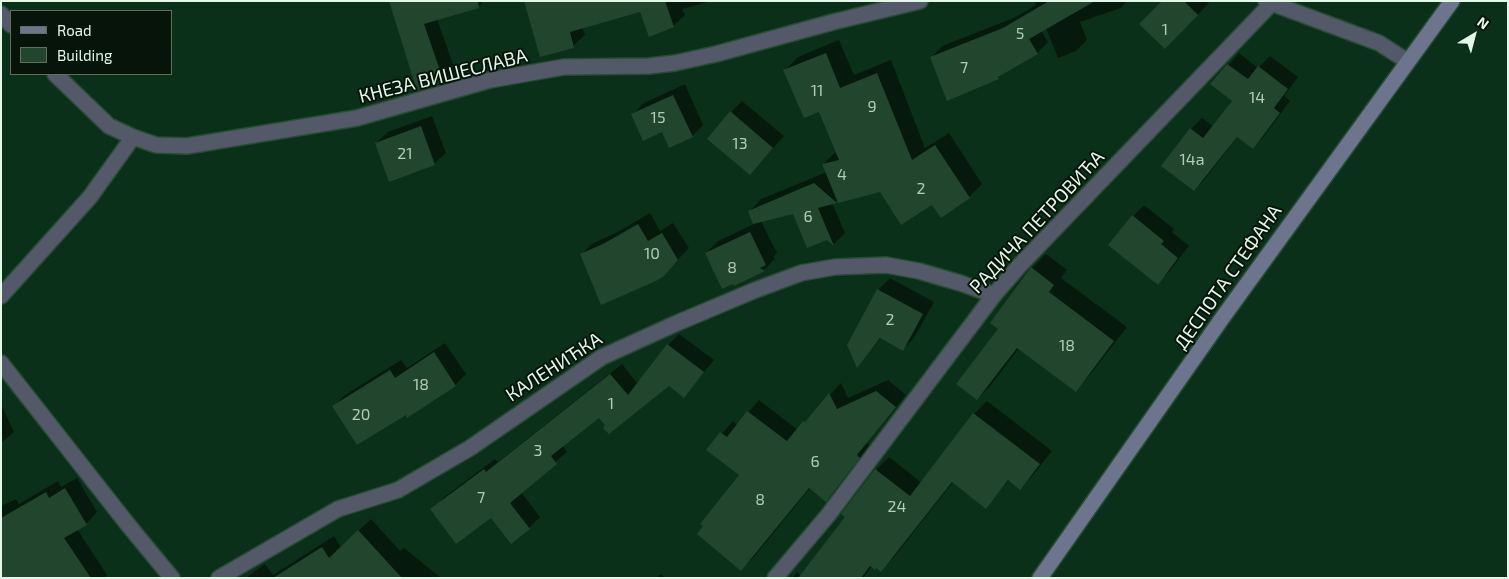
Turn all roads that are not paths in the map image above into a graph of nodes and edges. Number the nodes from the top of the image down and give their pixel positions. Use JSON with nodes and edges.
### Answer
{"nodes":[{"id":1,"x":920,"y":1,"type":"edge"},
{"id":2,"x":1452,"y":1,"type":"edge"},
{"id":3,"x":1269,"y":2,"type":"edge"},
{"id":4,"x":1,"y":14,"type":"edge"},
{"id":5,"x":10,"y":24,"type":"edge"},
{"id":6,"x":1407,"y":62,"type":"junction"},
{"id":7,"x":57,"y":75,"type":"edge"},
{"id":8,"x":132,"y":137,"type":"junction"},
{"id":9,"x":994,"y":295,"type":"junction"},
{"id":10,"x":1,"y":296,"type":"edge"},
{"id":11,"x":1,"y":363,"type":"edge"},
{"id":12,"x":172,"y":578,"type":"edge"},
{"id":13,"x":219,"y":578,"type":"edge"},
{"id":14,"x":774,"y":578,"type":"edge"},
{"id":15,"x":1040,"y":578,"type":"edge"}],
"edges":[{"from":1,"to":8,"type":"street","name":"КНЕЗА ВИШЕСЛАВА"},
{"from":2,"to":6,"type":"main road","name":"ДЕСПОТА СТЕФАНА"},
{"from":3,"to":6,"type":"street"},
{"from":3,"to":9,"type":"street","name":"РАДИЧА ПЕТРОВИЋА"},
{"from":4,"to":5,"type":"street"},
{"from":6,"to":15,"type":"main road","name":"ДЕСПОТА СТЕФАНА"},
{"from":7,"to":8,"type":"street","name":"КНЕЗА ВИШЕСЛАВА"},
{"from":8,"to":10,"type":"street"},
{"from":9,"to":13,"type":"street","name":"КАЛЕНИЋКА"},
{"from":9,"to":14,"type":"street","name":"РАДИЧА ПЕТРОВИЋА"},
{"from":11,"to":12,"type":"street"}]}
